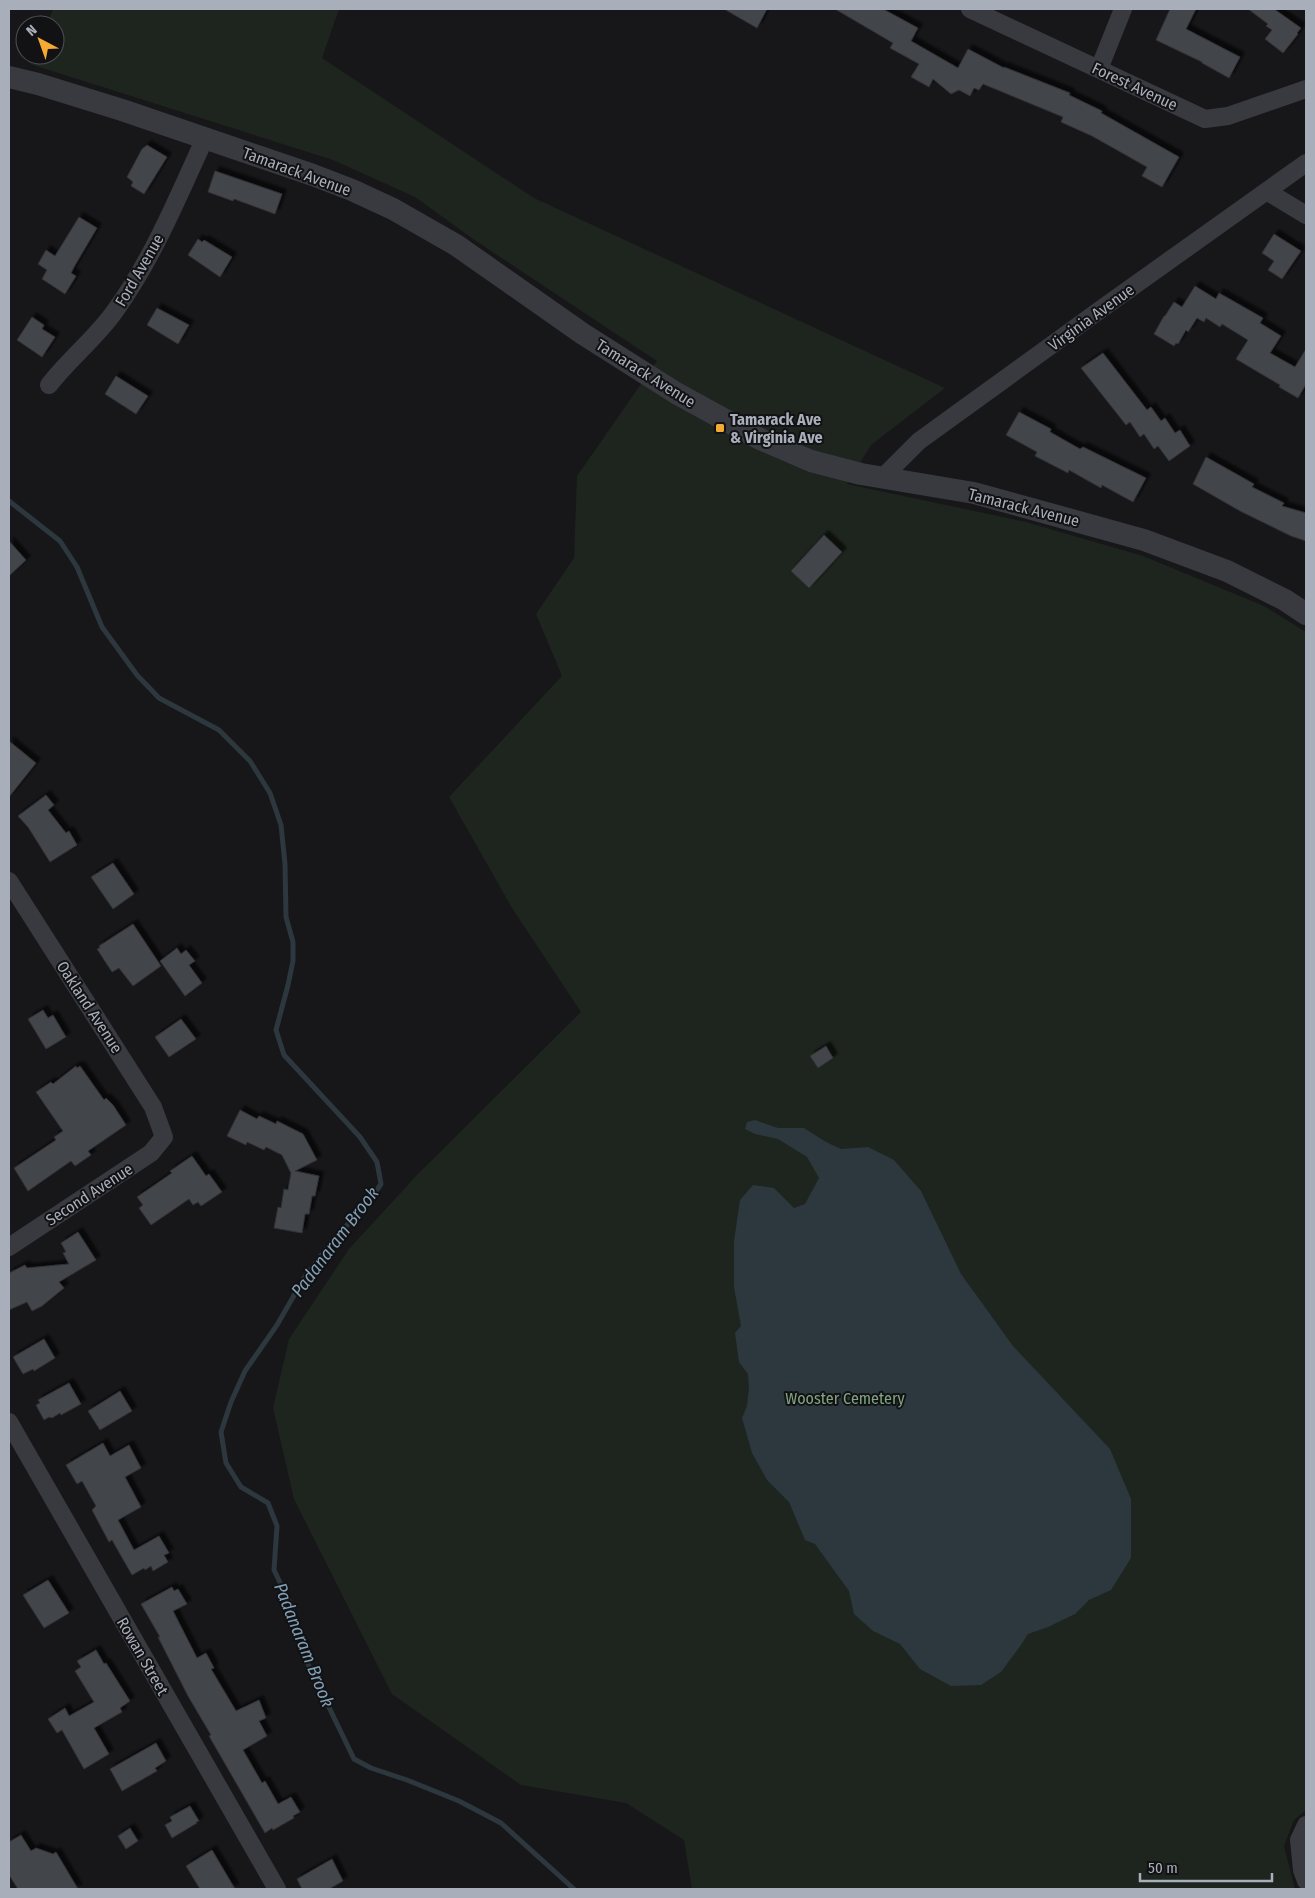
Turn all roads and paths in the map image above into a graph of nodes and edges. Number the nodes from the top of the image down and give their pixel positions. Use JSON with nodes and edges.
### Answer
{"nodes":[{"id":1,"x":970,"y":9,"type":"edge"},
{"id":2,"x":1123,"y":9,"type":"edge"},
{"id":3,"x":1099,"y":69,"type":"junction"},
{"id":4,"x":9,"y":78,"type":"edge"},
{"id":5,"x":1306,"y":89,"type":"edge"},
{"id":6,"x":205,"y":138,"type":"junction"},
{"id":7,"x":1306,"y":163,"type":"edge"},
{"id":8,"x":1268,"y":192,"type":"junction"},
{"id":9,"x":1306,"y":216,"type":"edge"},
{"id":10,"x":49,"y":385,"type":"dead end"},
{"id":11,"x":882,"y":478,"type":"junction"},
{"id":12,"x":1306,"y":614,"type":"edge"},
{"id":13,"x":9,"y":881,"type":"edge"},
{"id":14,"x":164,"y":1137,"type":"joint"},
{"id":15,"x":9,"y":1247,"type":"edge"},
{"id":16,"x":9,"y":1422,"type":"edge"},
{"id":17,"x":1306,"y":1824,"type":"edge"},
{"id":18,"x":1306,"y":1881,"type":"edge"},
{"id":19,"x":277,"y":1889,"type":"edge"}],
"edges":[{"from":1,"to":3,"type":"street","name":"Forest Avenue"},
{"from":2,"to":3,"type":"street"},
{"from":3,"to":5,"type":"street","name":"Forest Avenue"},
{"from":4,"to":6,"type":"street","name":"Tamarack Avenue"},
{"from":6,"to":10,"type":"street","name":"Ford Avenue"},
{"from":6,"to":11,"type":"street","name":"Tamarack Avenue"},
{"from":7,"to":8,"type":"street","name":"Virginia Avenue"},
{"from":8,"to":9,"type":"street"},
{"from":8,"to":11,"type":"street","name":"Virginia Avenue"},
{"from":11,"to":12,"type":"street","name":"Tamarack Avenue"},
{"from":13,"to":14,"type":"street","name":"Oakland Avenue"},
{"from":14,"to":15,"type":"street","name":"Second Avenue"},
{"from":16,"to":19,"type":"street","name":"Rowan Street"},
{"from":17,"to":18,"type":"street"}]}
